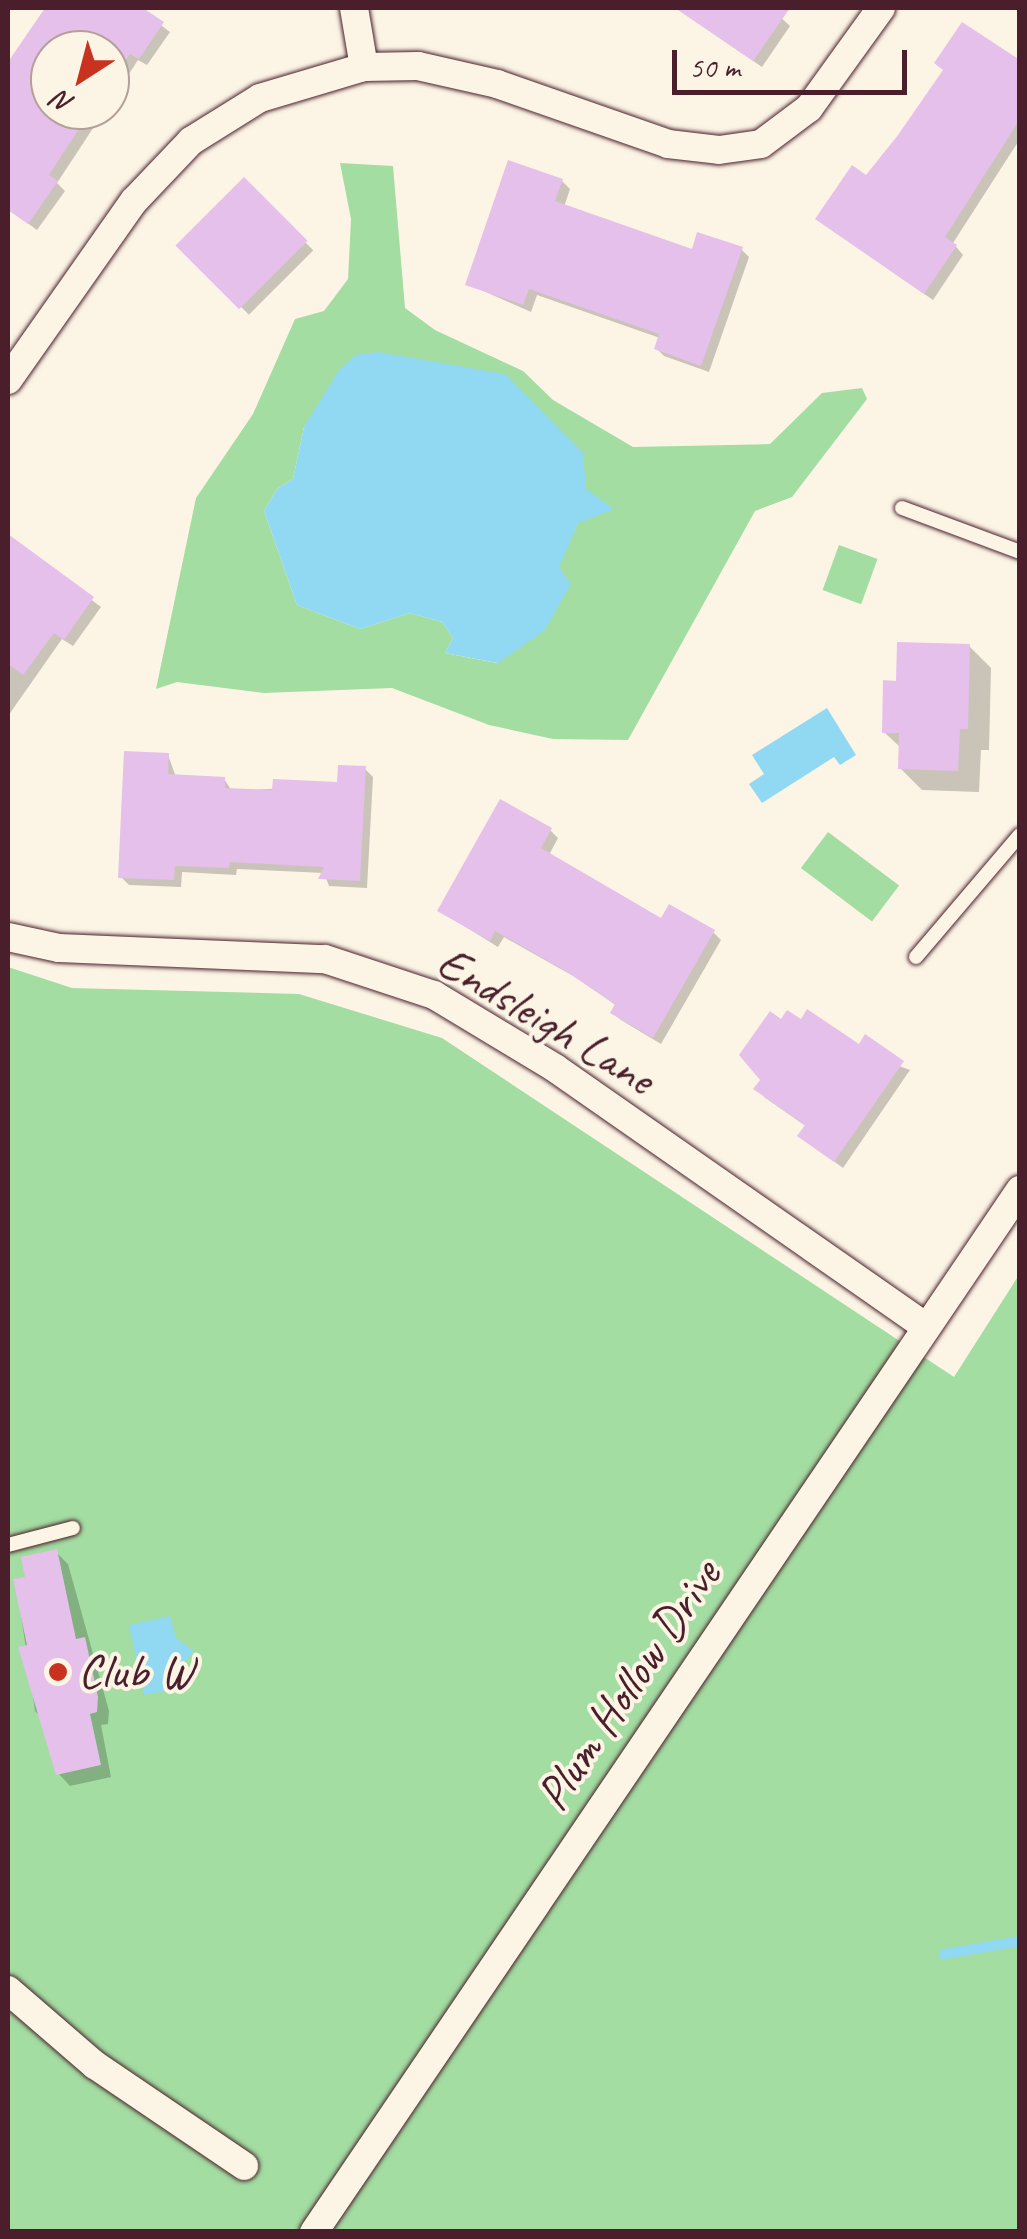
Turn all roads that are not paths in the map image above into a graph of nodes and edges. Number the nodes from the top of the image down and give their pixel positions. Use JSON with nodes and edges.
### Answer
{"nodes":[{"id":1,"x":354,"y":8,"type":"edge"},
{"id":2,"x":881,"y":8,"type":"edge"},
{"id":3,"x":364,"y":67,"type":"junction"},
{"id":4,"x":8,"y":380,"type":"edge"},
{"id":5,"x":902,"y":508,"type":"dead end"},
{"id":6,"x":1020,"y":552,"type":"edge"},
{"id":7,"x":1020,"y":836,"type":"edge"},
{"id":8,"x":8,"y":936,"type":"edge"},
{"id":9,"x":916,"y":957,"type":"dead end"},
{"id":10,"x":1020,"y":1190,"type":"edge"},
{"id":11,"x":923,"y":1326,"type":"junction"},
{"id":12,"x":73,"y":1528,"type":"dead end"},
{"id":13,"x":8,"y":1546,"type":"edge"},
{"id":14,"x":8,"y":1990,"type":"edge"},
{"id":15,"x":244,"y":2166,"type":"dead end"},
{"id":16,"x":314,"y":2232,"type":"edge"}],
"edges":[{"from":1,"to":3,"type":"street"},
{"from":2,"to":3,"type":"street"},
{"from":3,"to":4,"type":"street"},
{"from":5,"to":6,"type":"lane"},
{"from":7,"to":9,"type":"lane"},
{"from":8,"to":11,"type":"street","name":"Endsleigh Lane"},
{"from":10,"to":11,"type":"street","name":"Plum Hollow Drive"},
{"from":11,"to":16,"type":"street","name":"Plum Hollow Drive"},
{"from":12,"to":13,"type":"lane"},
{"from":14,"to":15,"type":"street"}]}
